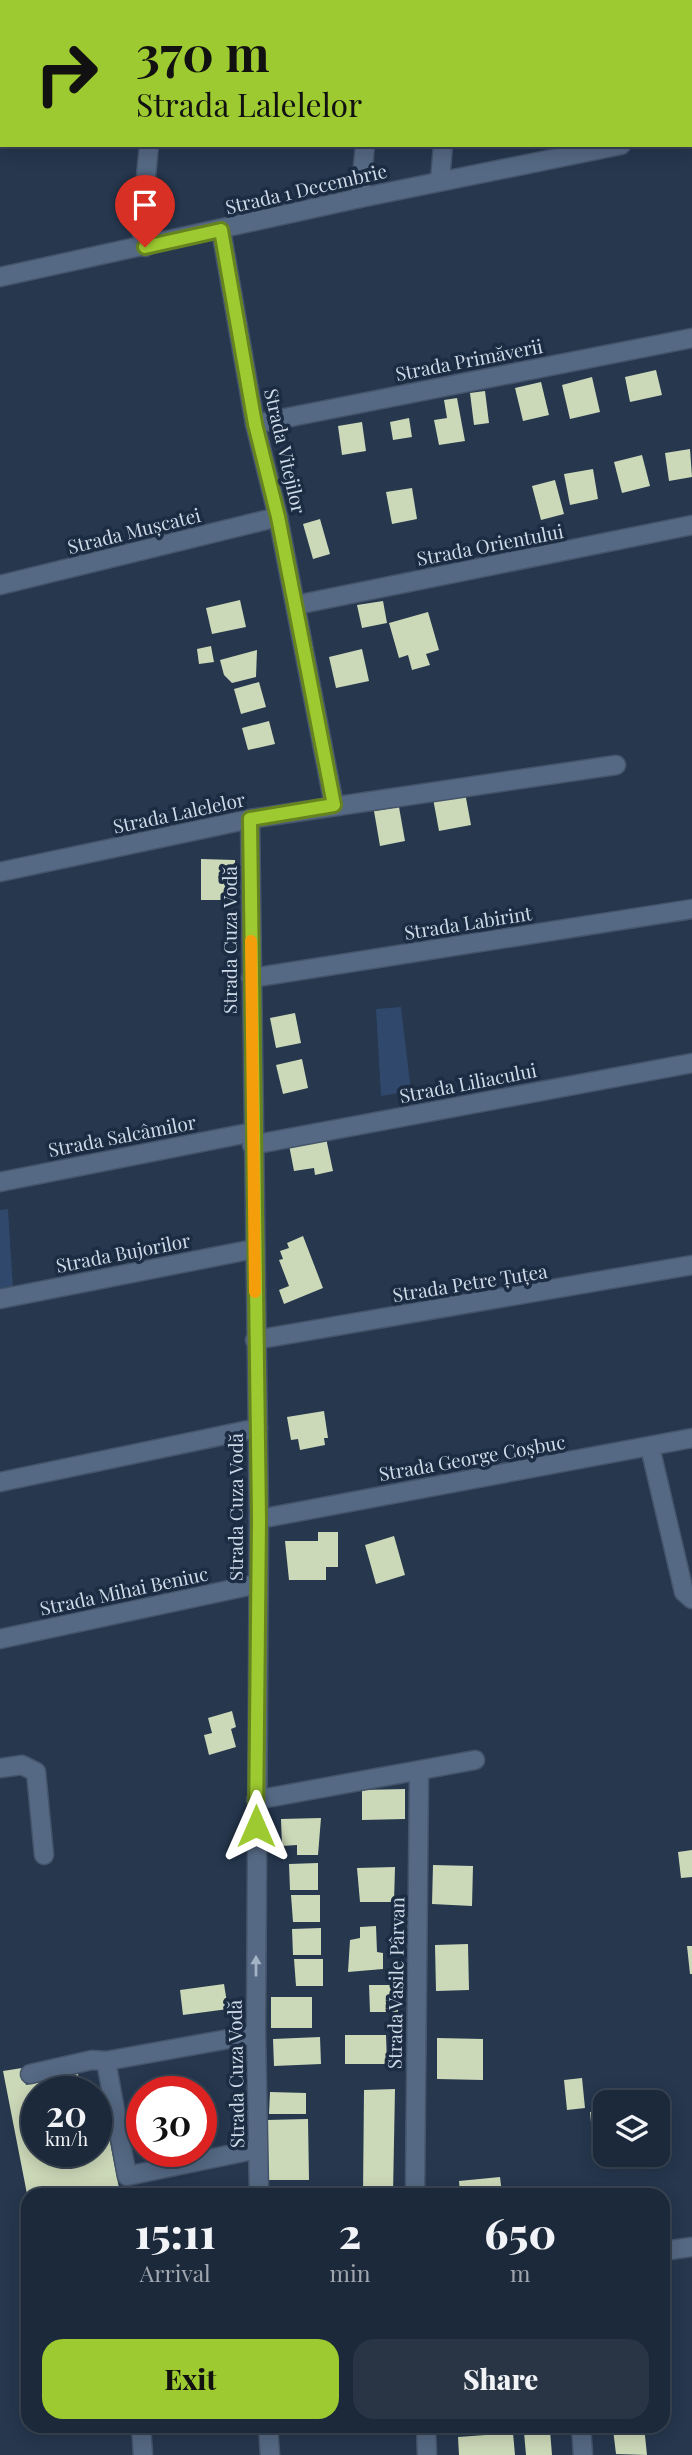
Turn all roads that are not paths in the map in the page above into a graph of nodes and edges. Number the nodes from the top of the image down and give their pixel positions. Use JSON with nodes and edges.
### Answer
{"nodes":[{"id":1,"x":149,"y":147,"type":"edge"},
{"id":2,"x":365,"y":147,"type":"edge"},
{"id":3,"x":443,"y":147,"type":"edge"},
{"id":4,"x":611,"y":147,"type":"edge"},
{"id":5,"x":440,"y":181,"type":"junction"},
{"id":6,"x":360,"y":198,"type":"junction"},
{"id":7,"x":221,"y":230,"type":"junction"},
{"id":8,"x":145,"y":247,"type":"junction"},
{"id":9,"x":0,"y":277,"type":"edge"},
{"id":10,"x":692,"y":338,"type":"edge"},
{"id":11,"x":255,"y":424,"type":"junction"},
{"id":12,"x":278,"y":517,"type":"junction"},
{"id":13,"x":692,"y":525,"type":"edge"},
{"id":14,"x":0,"y":585,"type":"edge"},
{"id":15,"x":296,"y":605,"type":"junction"},
{"id":16,"x":616,"y":765,"type":"dead end"},
{"id":17,"x":334,"y":805,"type":"junction"},
{"id":18,"x":250,"y":819,"type":"junction"},
{"id":19,"x":0,"y":872,"type":"edge"},
{"id":20,"x":692,"y":909,"type":"edge"},
{"id":21,"x":251,"y":978,"type":"junction"},
{"id":22,"x":692,"y":1063,"type":"edge"},
{"id":23,"x":253,"y":1138,"type":"junction"},
{"id":24,"x":0,"y":1182,"type":"edge"},
{"id":25,"x":254,"y":1249,"type":"junction"},
{"id":26,"x":692,"y":1265,"type":"edge"},
{"id":27,"x":0,"y":1298,"type":"edge"},
{"id":28,"x":255,"y":1340,"type":"junction"},
{"id":29,"x":258,"y":1429,"type":"junction"},
{"id":30,"x":692,"y":1438,"type":"edge"},
{"id":31,"x":650,"y":1447,"type":"junction"},
{"id":32,"x":0,"y":1482,"type":"edge"},
{"id":33,"x":259,"y":1519,"type":"junction"},
{"id":34,"x":257,"y":1584,"type":"junction"},
{"id":35,"x":692,"y":1599,"type":"edge"},
{"id":36,"x":0,"y":1639,"type":"edge"},
{"id":37,"x":475,"y":1760,"type":"dead end"},
{"id":38,"x":0,"y":1768,"type":"edge"},
{"id":39,"x":419,"y":1772,"type":"junction"},
{"id":40,"x":256,"y":1800,"type":"junction"},
{"id":41,"x":44,"y":1855,"type":"dead end"},
{"id":42,"x":256,"y":2034,"type":"junction"},
{"id":43,"x":106,"y":2061,"type":"junction"},
{"id":44,"x":30,"y":2074,"type":"dead end"},
{"id":45,"x":257,"y":2149,"type":"junction"},
{"id":46,"x":259,"y":2188,"type":"edge"},
{"id":47,"x":415,"y":2188,"type":"edge"},
{"id":48,"x":692,"y":2247,"type":"edge"},
{"id":49,"x":670,"y":2250,"type":"edge"},
{"id":50,"x":142,"y":2433,"type":"edge"},
{"id":51,"x":268,"y":2433,"type":"edge"},
{"id":52,"x":426,"y":2433,"type":"edge"},
{"id":53,"x":582,"y":2433,"type":"edge"},
{"id":54,"x":144,"y":2455,"type":"edge"},
{"id":55,"x":270,"y":2455,"type":"edge"},
{"id":56,"x":428,"y":2455,"type":"edge"},
{"id":57,"x":583,"y":2455,"type":"edge"}],
"edges":[{"from":1,"to":8,"type":"street"},
{"from":2,"to":6,"type":"street"},
{"from":3,"to":5,"type":"street"},
{"from":4,"to":5,"type":"street","name":"Strada 1 Decembrie"},
{"from":5,"to":6,"type":"street","name":"Strada 1 Decembrie"},
{"from":6,"to":7,"type":"street","name":"Strada 1 Decembrie"},
{"from":7,"to":8,"type":"street","name":"Strada 1 Decembrie"},
{"from":7,"to":11,"type":"street","name":"Strada Vitejilor"},
{"from":8,"to":9,"type":"street","name":"Strada 1 Decembrie"},
{"from":10,"to":11,"type":"street","name":"Strada Primăverii"},
{"from":11,"to":12,"type":"street","name":"Strada Vitejilor"},
{"from":12,"to":14,"type":"street","name":"Strada Mușcatei"},
{"from":12,"to":15,"type":"street","name":"Strada Vitejilor"},
{"from":13,"to":15,"type":"street","name":"Strada Orientului"},
{"from":15,"to":17,"type":"street","name":"Strada Vitejilor"},
{"from":16,"to":17,"type":"street","name":"Strada Lalelelor"},
{"from":17,"to":18,"type":"street","name":"Strada Lalelelor"},
{"from":18,"to":19,"type":"street","name":"Strada Lalelelor"},
{"from":18,"to":21,"type":"street","name":"Strada Cuza Vodă"},
{"from":20,"to":21,"type":"street","name":"Strada Labirint"},
{"from":21,"to":23,"type":"street","name":"Strada Cuza Vodă"},
{"from":22,"to":23,"type":"street","name":"Strada Liliacului"},
{"from":23,"to":24,"type":"street","name":"Strada Salcâmilor"},
{"from":23,"to":25,"type":"street","name":"Strada Cuza Vodă"},
{"from":25,"to":27,"type":"street","name":"Strada Bujorilor"},
{"from":25,"to":28,"type":"street","name":"Strada Cuza Vodă"},
{"from":26,"to":28,"type":"street","name":"Strada Petre Țuțea"},
{"from":28,"to":29,"type":"street","name":"Strada Cuza Vodă"},
{"from":29,"to":32,"type":"street"},
{"from":29,"to":33,"type":"street","name":"Strada Cuza Vodă"},
{"from":30,"to":31,"type":"street","name":"Strada George Coșbuc"},
{"from":31,"to":33,"type":"street","name":"Strada George Coșbuc"},
{"from":31,"to":35,"type":"street"},
{"from":33,"to":34,"type":"street","name":"Strada Cuza Vodă"},
{"from":34,"to":36,"type":"street","name":"Strada Mihai Beniuc"},
{"from":34,"to":40,"type":"street","name":"Strada Cuza Vodă"},
{"from":37,"to":39,"type":"street"},
{"from":38,"to":41,"type":"street"},
{"from":39,"to":40,"type":"street"},
{"from":39,"to":47,"type":"street","name":"Strada Vasile Pârvan"},
{"from":42,"to":40,"type":"street","name":"Strada Cuza Vodă","one_way":true},
{"from":42,"to":43,"type":"street"},
{"from":42,"to":45,"type":"street","name":"Strada Cuza Vodă"},
{"from":43,"to":44,"type":"street"},
{"from":43,"to":45,"type":"street"},
{"from":45,"to":46,"type":"street","name":"Strada Cuza Vodă"},
{"from":48,"to":49,"type":"street"},
{"from":50,"to":54,"type":"street"},
{"from":51,"to":55,"type":"street"},
{"from":52,"to":56,"type":"street"},
{"from":53,"to":57,"type":"street"}]}
